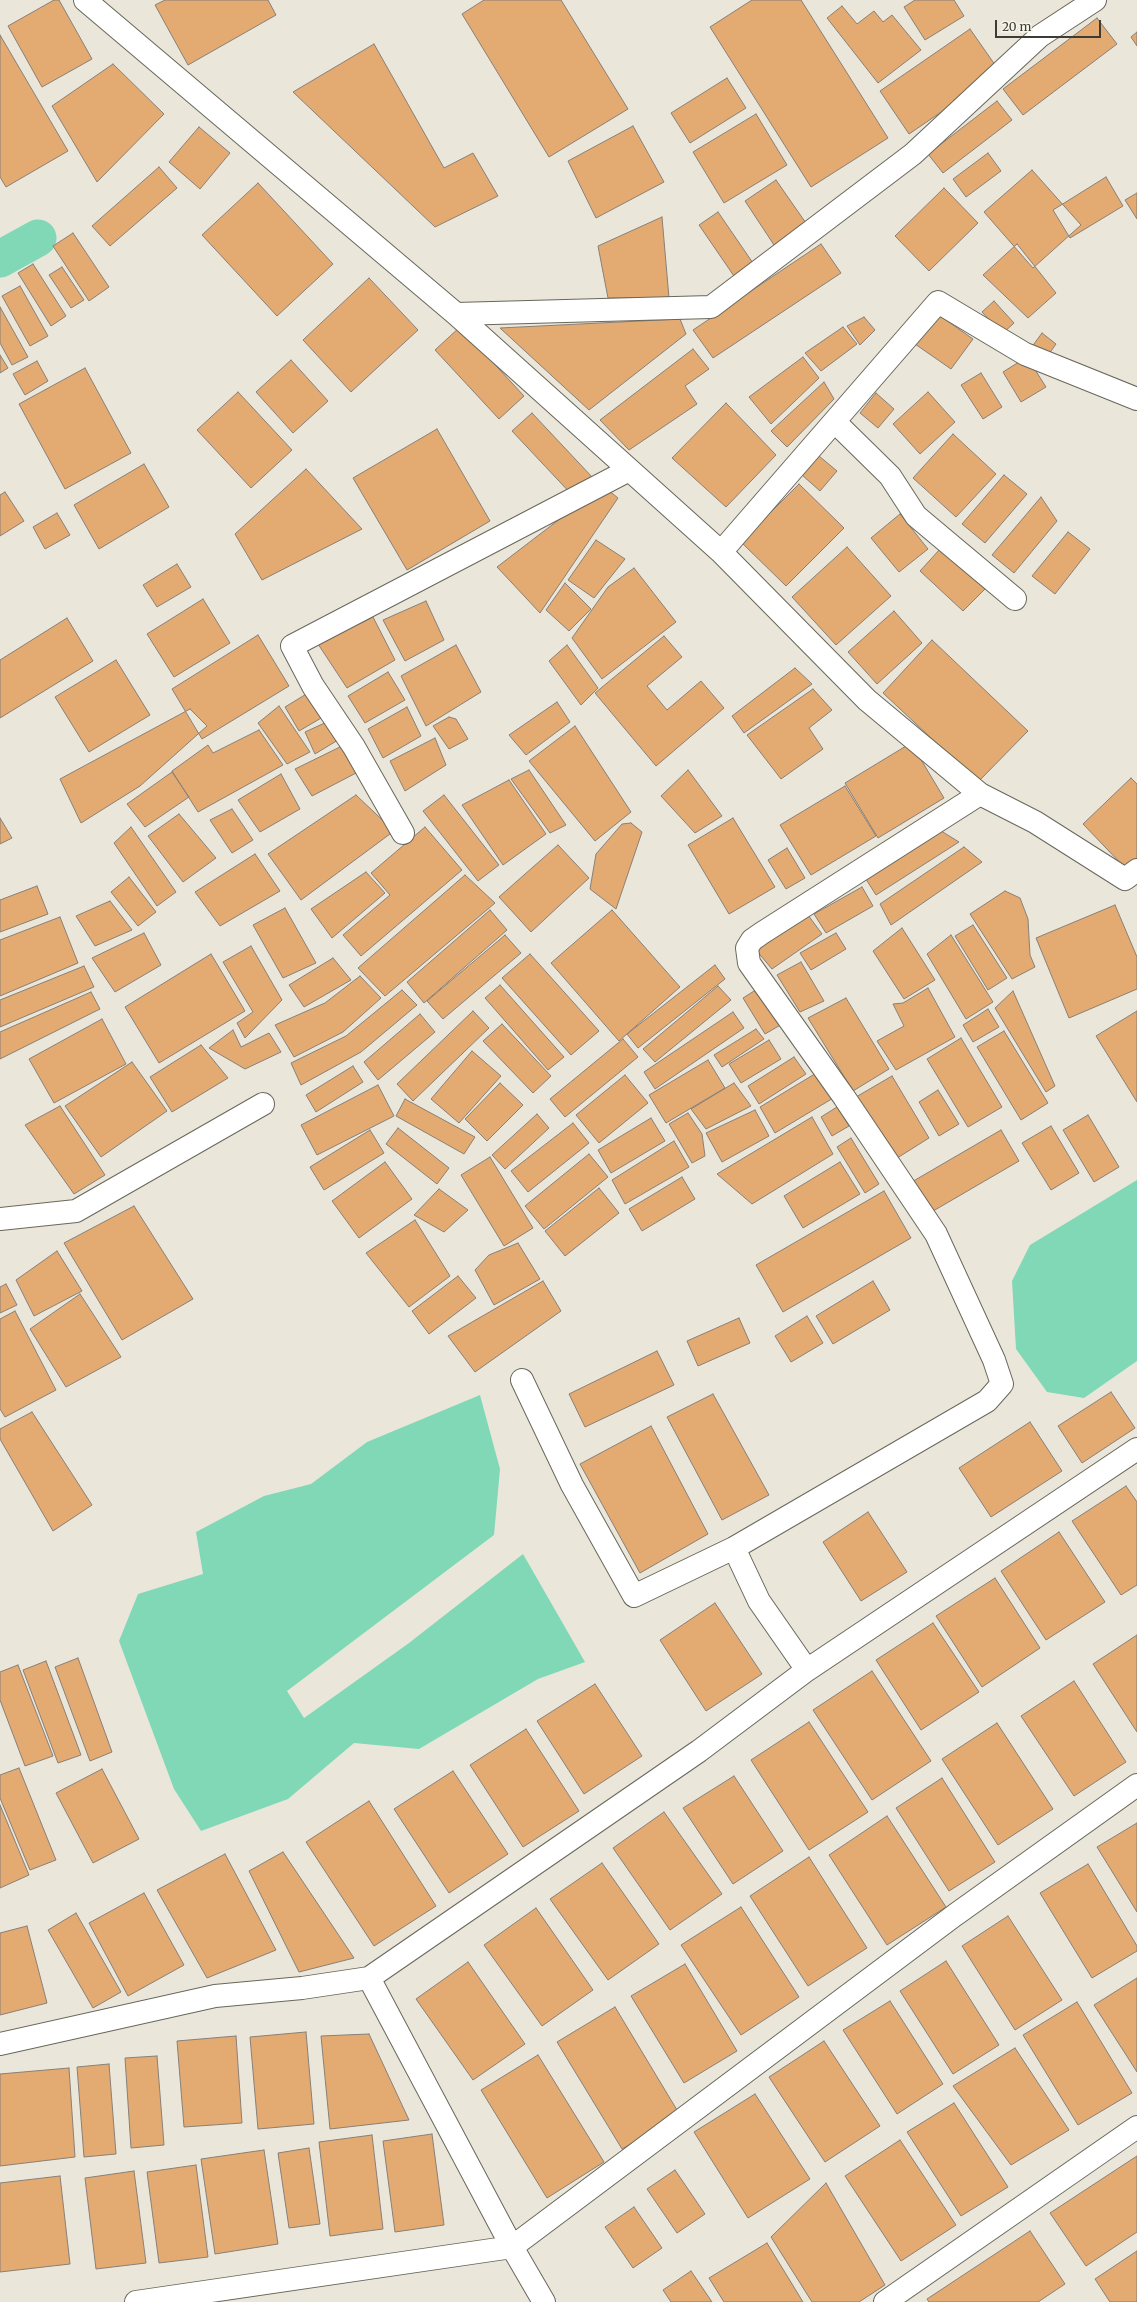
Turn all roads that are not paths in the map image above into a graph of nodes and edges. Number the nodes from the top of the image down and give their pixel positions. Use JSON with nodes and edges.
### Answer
{"nodes":[{"id":1,"x":85,"y":0,"type":"edge"},
{"id":2,"x":1094,"y":0,"type":"edge"},
{"id":3,"x":456,"y":314,"type":"junction"},
{"id":4,"x":1137,"y":399,"type":"edge"},
{"id":5,"x":835,"y":422,"type":"junction"},
{"id":6,"x":629,"y":470,"type":"junction"},
{"id":7,"x":721,"y":552,"type":"junction"},
{"id":8,"x":1015,"y":600,"type":"dead end"},
{"id":9,"x":980,"y":794,"type":"junction"},
{"id":10,"x":403,"y":833,"type":"dead end"},
{"id":11,"x":1137,"y":870,"type":"edge"},
{"id":12,"x":263,"y":1104,"type":"dead end"},
{"id":13,"x":0,"y":1219,"type":"edge"},
{"id":14,"x":522,"y":1380,"type":"dead end"},
{"id":15,"x":1137,"y":1449,"type":"edge"},
{"id":16,"x":734,"y":1548,"type":"junction"},
{"id":17,"x":807,"y":1670,"type":"junction"},
{"id":18,"x":1137,"y":1785,"type":"edge"},
{"id":19,"x":369,"y":1978,"type":"junction"},
{"id":20,"x":4,"y":2044,"type":"edge"},
{"id":21,"x":1137,"y":2127,"type":"edge"},
{"id":22,"x":512,"y":2247,"type":"junction"},
{"id":23,"x":136,"y":2302,"type":"edge"},
{"id":24,"x":544,"y":2302,"type":"edge"},
{"id":25,"x":885,"y":2302,"type":"edge"}],
"edges":[{"from":1,"to":3,"type":"street"},
{"from":2,"to":3,"type":"street"},
{"from":3,"to":6,"type":"street"},
{"from":4,"to":5,"type":"street"},
{"from":5,"to":7,"type":"street"},
{"from":5,"to":8,"type":"street"},
{"from":6,"to":7,"type":"street"},
{"from":6,"to":10,"type":"street"},
{"from":7,"to":9,"type":"street"},
{"from":9,"to":11,"type":"street"},
{"from":9,"to":16,"type":"street"},
{"from":12,"to":13,"type":"street"},
{"from":14,"to":16,"type":"street"},
{"from":15,"to":17,"type":"street"},
{"from":16,"to":17,"type":"street"},
{"from":17,"to":19,"type":"street"},
{"from":18,"to":22,"type":"street"},
{"from":19,"to":20,"type":"street"},
{"from":19,"to":22,"type":"street"},
{"from":21,"to":25,"type":"street"},
{"from":22,"to":23,"type":"street"},
{"from":22,"to":24,"type":"street"}]}
